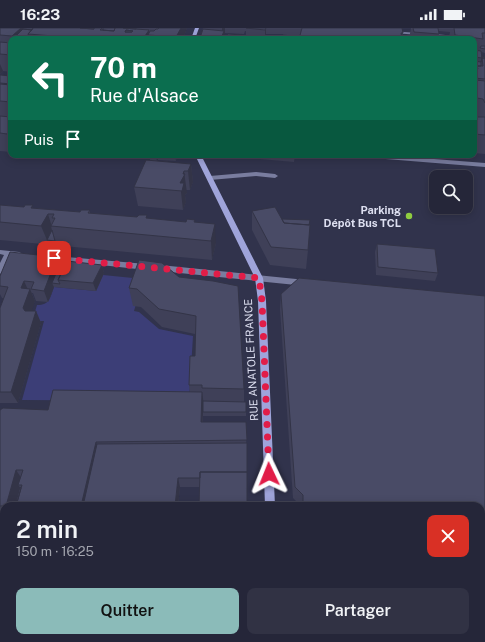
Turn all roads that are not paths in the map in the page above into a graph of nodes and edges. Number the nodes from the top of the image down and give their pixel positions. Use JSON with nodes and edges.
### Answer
{"nodes":[{"id":1,"x":403,"y":31,"type":"edge"},
{"id":2,"x":390,"y":32,"type":"edge"},
{"id":3,"x":445,"y":36,"type":"edge"},
{"id":4,"x":200,"y":158,"type":"edge"},
{"id":5,"x":422,"y":158,"type":"edge"},
{"id":6,"x":485,"y":165,"type":"edge"},
{"id":7,"x":275,"y":176,"type":"dead end"},
{"id":8,"x":210,"y":178,"type":"junction"},
{"id":9,"x":4,"y":252,"type":"edge"},
{"id":10,"x":0,"y":271,"type":"edge"},
{"id":11,"x":259,"y":278,"type":"junction"},
{"id":12,"x":315,"y":284,"type":"edge"},
{"id":13,"x":270,"y":502,"type":"edge"}],
"edges":[{"from":1,"to":2,"type":"street"},
{"from":1,"to":3,"type":"street"},
{"from":4,"to":8,"type":"street","name":"RUE ANATOLE FRANCE"},
{"from":5,"to":6,"type":"street"},
{"from":7,"to":8,"type":"street"},
{"from":8,"to":11,"type":"street","name":"RUE ANATOLE FRANCE"},
{"from":9,"to":10,"type":"street"},
{"from":9,"to":11,"type":"street"},
{"from":11,"to":12,"type":"street"},
{"from":11,"to":13,"type":"street","name":"RUE ANATOLE FRANCE"}]}
